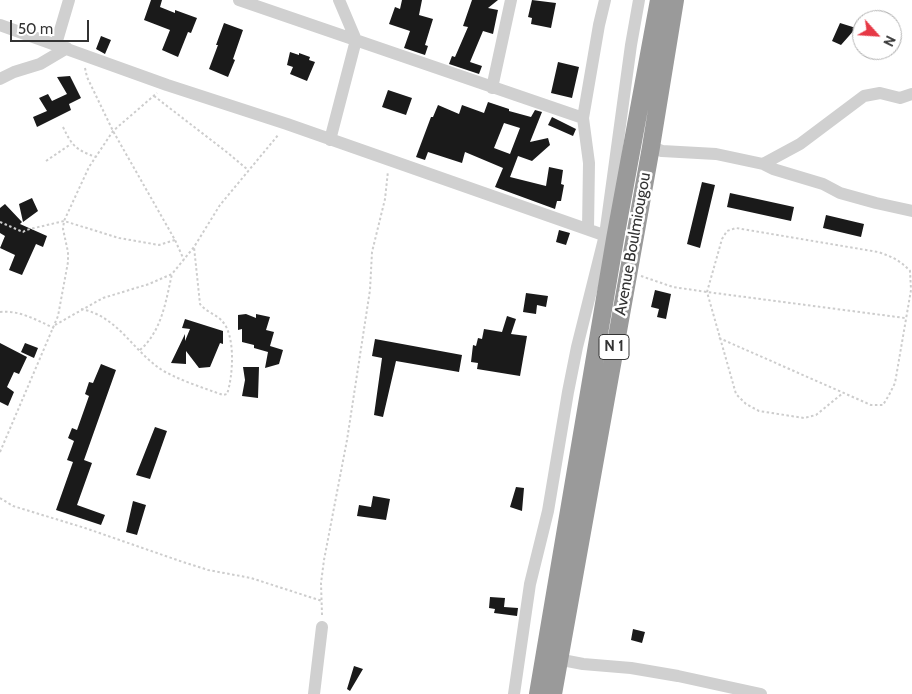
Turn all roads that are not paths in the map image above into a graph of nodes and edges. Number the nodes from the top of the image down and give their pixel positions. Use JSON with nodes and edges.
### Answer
{"nodes":[{"id":1,"x":69,"y":0,"type":"edge"},
{"id":2,"x":239,"y":0,"type":"edge"},
{"id":3,"x":339,"y":0,"type":"edge"},
{"id":4,"x":511,"y":0,"type":"edge"},
{"id":5,"x":605,"y":0,"type":"edge"},
{"id":6,"x":639,"y":0,"type":"edge"},
{"id":7,"x":659,"y":0,"type":"edge"},
{"id":8,"x":674,"y":0,"type":"edge"},
{"id":9,"x":0,"y":25,"type":"edge"},
{"id":10,"x":356,"y":40,"type":"junction"},
{"id":11,"x":62,"y":46,"type":"junction"},
{"id":12,"x":0,"y":79,"type":"edge"},
{"id":13,"x":492,"y":88,"type":"junction"},
{"id":14,"x":912,"y":94,"type":"edge"},
{"id":15,"x":583,"y":118,"type":"junction"},
{"id":16,"x":330,"y":140,"type":"junction"},
{"id":17,"x":650,"y":147,"type":"junction"},
{"id":18,"x":763,"y":164,"type":"junction"},
{"id":19,"x":912,"y":211,"type":"edge"},
{"id":20,"x":588,"y":230,"type":"junction"},
{"id":21,"x":610,"y":237,"type":"junction"},
{"id":22,"x":322,"y":627,"type":"road end"},
{"id":23,"x":552,"y":658,"type":"junction"},
{"id":24,"x":314,"y":694,"type":"edge"},
{"id":25,"x":514,"y":694,"type":"edge"},
{"id":26,"x":538,"y":694,"type":"edge"},
{"id":27,"x":553,"y":694,"type":"edge"},
{"id":28,"x":762,"y":694,"type":"edge"}],
"edges":[{"from":1,"to":11,"type":"street"},
{"from":2,"to":10,"type":"street"},
{"from":3,"to":10,"type":"street"},
{"from":4,"to":13,"type":"street"},
{"from":5,"to":15,"type":"street"},
{"from":6,"to":21,"type":"street"},
{"from":7,"to":21,"type":"highway","name":"Avenue Boulmiougou","number":"N 1"},
{"from":8,"to":17,"type":"highway","name":"Avenue Boulmiougou","number":"N 1"},
{"from":9,"to":11,"type":"street"},
{"from":10,"to":13,"type":"street"},
{"from":10,"to":16,"type":"street"},
{"from":11,"to":12,"type":"street"},
{"from":11,"to":16,"type":"street"},
{"from":13,"to":15,"type":"street"},
{"from":14,"to":18,"type":"street"},
{"from":15,"to":20,"type":"street"},
{"from":16,"to":20,"type":"street"},
{"from":17,"to":18,"type":"street"},
{"from":17,"to":23,"type":"highway","name":"Avenue Boulmiougou","number":"N 1"},
{"from":18,"to":19,"type":"street"},
{"from":20,"to":21,"type":"street"},
{"from":21,"to":23,"type":"highway","name":"Avenue Boulmiougou","number":"N 1"},
{"from":21,"to":25,"type":"street"},
{"from":22,"to":24,"type":"street"},
{"from":23,"to":26,"type":"highway","name":"Avenue Boulmiougou","number":"N 1"},
{"from":23,"to":27,"type":"highway","name":"Avenue Boulmiougou","number":"N 1"},
{"from":23,"to":28,"type":"street"}]}
